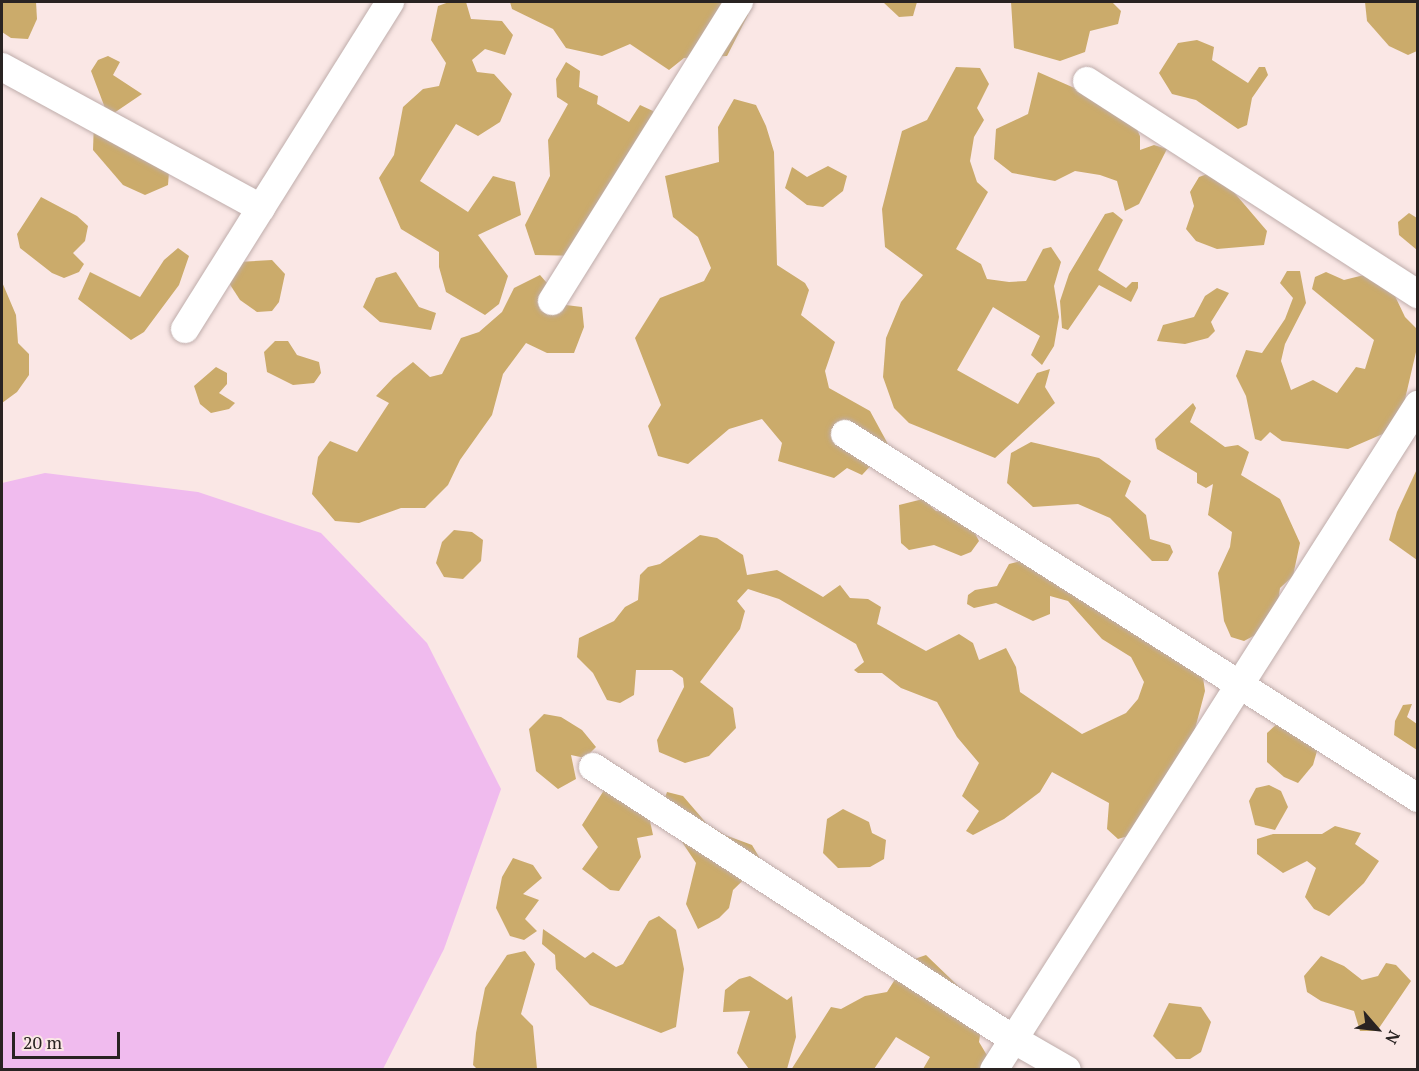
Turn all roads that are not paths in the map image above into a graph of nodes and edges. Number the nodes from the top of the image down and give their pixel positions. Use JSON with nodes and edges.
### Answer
{"nodes":[{"id":1,"x":390,"y":2,"type":"edge"},
{"id":2,"x":739,"y":2,"type":"edge"},
{"id":3,"x":2,"y":67,"type":"edge"},
{"id":4,"x":1087,"y":81,"type":"dead end"},
{"id":5,"x":261,"y":208,"type":"junction"},
{"id":6,"x":1418,"y":294,"type":"edge"},
{"id":7,"x":552,"y":301,"type":"dead end"},
{"id":8,"x":185,"y":329,"type":"dead end"},
{"id":9,"x":1418,"y":405,"type":"edge"},
{"id":10,"x":845,"y":434,"type":"dead end"},
{"id":11,"x":1240,"y":685,"type":"junction"},
{"id":12,"x":593,"y":767,"type":"dead end"},
{"id":13,"x":1418,"y":798,"type":"edge"},
{"id":14,"x":1013,"y":1039,"type":"junction"},
{"id":15,"x":994,"y":1070,"type":"edge"},
{"id":16,"x":1067,"y":1070,"type":"edge"}],
"edges":[{"from":1,"to":5,"type":"street"},
{"from":2,"to":7,"type":"street"},
{"from":3,"to":5,"type":"street"},
{"from":4,"to":6,"type":"street"},
{"from":5,"to":8,"type":"street"},
{"from":9,"to":11,"type":"street"},
{"from":10,"to":11,"type":"street"},
{"from":11,"to":13,"type":"street"},
{"from":11,"to":14,"type":"street"},
{"from":12,"to":14,"type":"street"},
{"from":14,"to":15,"type":"street"},
{"from":14,"to":16,"type":"street"}]}
